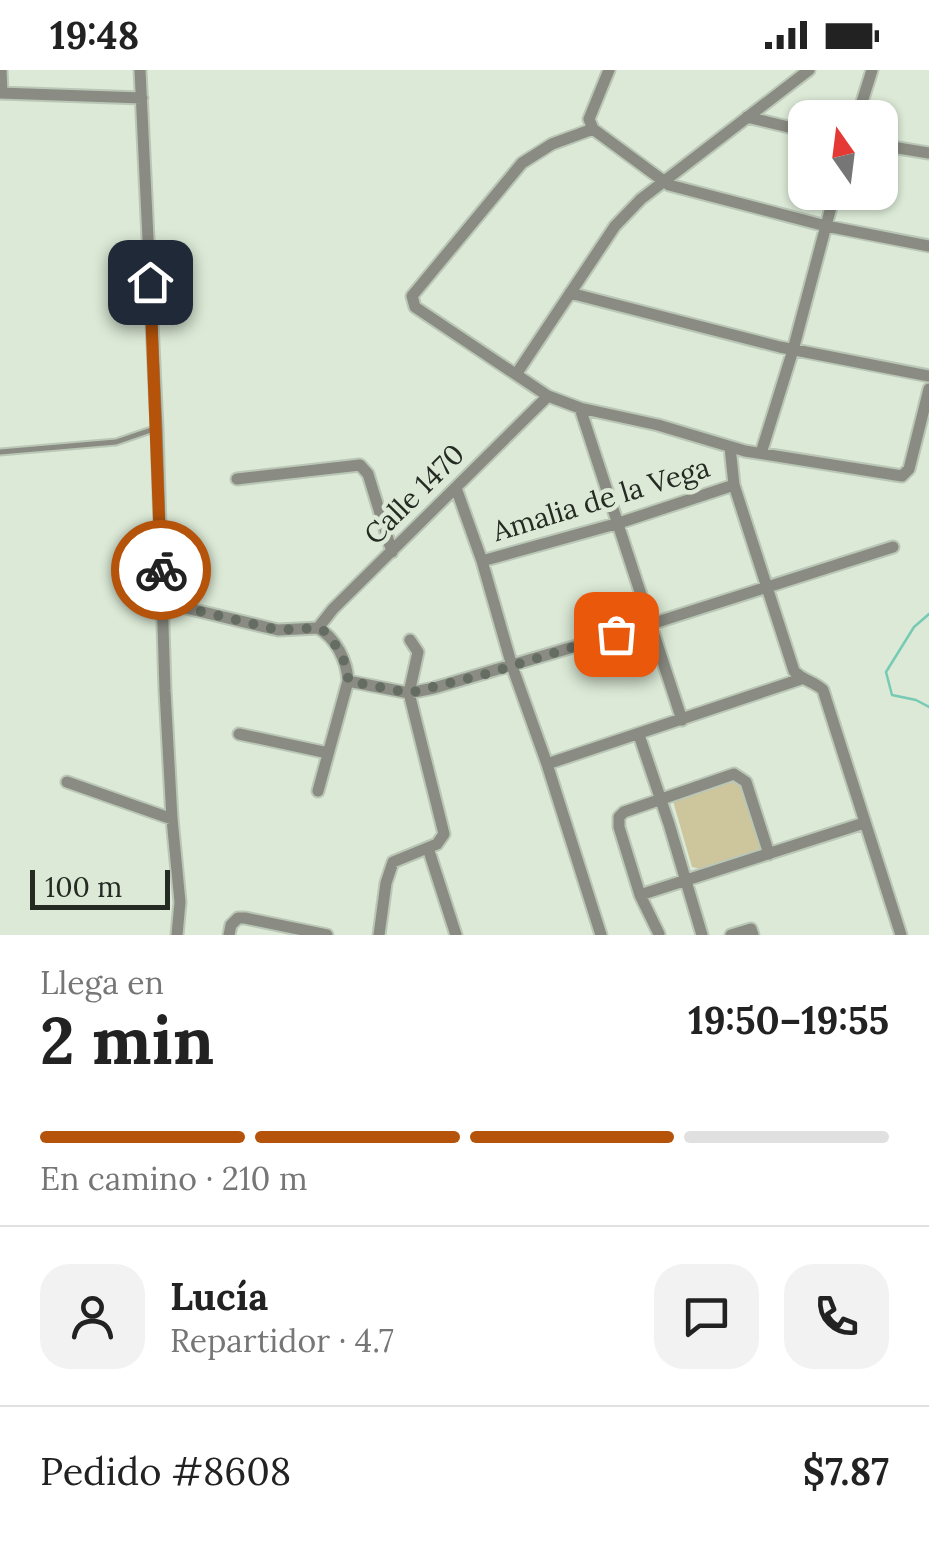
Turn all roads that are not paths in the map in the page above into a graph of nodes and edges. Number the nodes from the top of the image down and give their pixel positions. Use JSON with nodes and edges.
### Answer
{"nodes":[{"id":1,"x":1,"y":70,"type":"edge"},
{"id":2,"x":140,"y":70,"type":"edge"},
{"id":3,"x":609,"y":70,"type":"edge"},
{"id":4,"x":809,"y":70,"type":"edge"},
{"id":5,"x":872,"y":70,"type":"edge"},
{"id":6,"x":1,"y":92,"type":"edge"},
{"id":7,"x":142,"y":98,"type":"junction"},
{"id":8,"x":863,"y":100,"type":"edge"},
{"id":9,"x":747,"y":117,"type":"junction"},
{"id":10,"x":591,"y":124,"type":"junction"},
{"id":11,"x":788,"y":127,"type":"edge"},
{"id":12,"x":898,"y":148,"type":"edge"},
{"id":13,"x":929,"y":152,"type":"edge"},
{"id":14,"x":664,"y":181,"type":"junction"},
{"id":15,"x":830,"y":210,"type":"edge"},
{"id":16,"x":826,"y":226,"type":"junction"},
{"id":17,"x":929,"y":246,"type":"edge"},
{"id":18,"x":570,"y":294,"type":"junction"},
{"id":19,"x":792,"y":350,"type":"junction"},
{"id":20,"x":517,"y":374,"type":"junction"},
{"id":21,"x":929,"y":376,"type":"edge"},
{"id":22,"x":929,"y":389,"type":"edge"},
{"id":23,"x":548,"y":396,"type":"junction"},
{"id":24,"x":580,"y":408,"type":"junction"},
{"id":25,"x":157,"y":428,"type":"junction"},
{"id":26,"x":730,"y":447,"type":"junction"},
{"id":27,"x":0,"y":452,"type":"edge"},
{"id":28,"x":760,"y":454,"type":"junction"},
{"id":29,"x":237,"y":479,"type":"dead end"},
{"id":30,"x":734,"y":485,"type":"junction"},
{"id":31,"x":456,"y":488,"type":"junction"},
{"id":32,"x":618,"y":523,"type":"junction"},
{"id":33,"x":894,"y":547,"type":"dead end"},
{"id":34,"x":392,"y":552,"type":"junction"},
{"id":35,"x":482,"y":561,"type":"junction"},
{"id":36,"x":767,"y":586,"type":"junction"},
{"id":37,"x":162,"y":602,"type":"junction"},
{"id":38,"x":650,"y":624,"type":"junction"},
{"id":39,"x":318,"y":628,"type":"junction"},
{"id":40,"x":410,"y":640,"type":"dead end"},
{"id":41,"x":512,"y":666,"type":"junction"},
{"id":42,"x":801,"y":679,"type":"junction"},
{"id":43,"x":348,"y":681,"type":"junction"},
{"id":44,"x":409,"y":693,"type":"junction"},
{"id":45,"x":682,"y":720,"type":"junction"},
{"id":46,"x":239,"y":734,"type":"dead end"},
{"id":47,"x":639,"y":735,"type":"junction"},
{"id":48,"x":328,"y":753,"type":"junction"},
{"id":49,"x":547,"y":764,"type":"junction"},
{"id":50,"x":67,"y":782,"type":"dead end"},
{"id":51,"x":318,"y":791,"type":"dead end"},
{"id":52,"x":661,"y":798,"type":"junction"},
{"id":53,"x":172,"y":819,"type":"junction"},
{"id":54,"x":864,"y":823,"type":"junction"},
{"id":55,"x":428,"y":848,"type":"junction"},
{"id":56,"x":769,"y":854,"type":"junction"},
{"id":57,"x":687,"y":880,"type":"junction"},
{"id":58,"x":640,"y":895,"type":"junction"},
{"id":59,"x":305,"y":933,"type":"edge"},
{"id":60,"x":660,"y":934,"type":"edge"},
{"id":61,"x":177,"y":935,"type":"edge"},
{"id":62,"x":229,"y":935,"type":"edge"},
{"id":63,"x":327,"y":935,"type":"edge"},
{"id":64,"x":380,"y":935,"type":"edge"},
{"id":65,"x":456,"y":935,"type":"edge"},
{"id":66,"x":601,"y":935,"type":"edge"},
{"id":67,"x":702,"y":935,"type":"edge"},
{"id":68,"x":731,"y":935,"type":"edge"},
{"id":69,"x":752,"y":935,"type":"edge"},
{"id":70,"x":901,"y":935,"type":"edge"}],
"edges":[{"from":1,"to":6,"type":"street"},
{"from":2,"to":7,"type":"street"},
{"from":3,"to":10,"type":"street"},
{"from":4,"to":9,"type":"street"},
{"from":5,"to":8,"type":"street"},
{"from":6,"to":7,"type":"street"},
{"from":7,"to":25,"type":"street"},
{"from":9,"to":11,"type":"street"},
{"from":9,"to":14,"type":"street"},
{"from":10,"to":14,"type":"street"},
{"from":10,"to":20,"type":"street"},
{"from":12,"to":13,"type":"street"},
{"from":14,"to":16,"type":"street"},
{"from":14,"to":18,"type":"street"},
{"from":15,"to":16,"type":"street"},
{"from":16,"to":17,"type":"street"},
{"from":16,"to":19,"type":"street"},
{"from":18,"to":19,"type":"street"},
{"from":18,"to":20,"type":"street"},
{"from":19,"to":21,"type":"street"},
{"from":19,"to":28,"type":"street"},
{"from":20,"to":23,"type":"street"},
{"from":22,"to":28,"type":"street"},
{"from":23,"to":24,"type":"street"},
{"from":23,"to":31,"type":"street","name":"Calle 1470"},
{"from":24,"to":26,"type":"street"},
{"from":24,"to":32,"type":"street"},
{"from":25,"to":27,"type":"lane"},
{"from":25,"to":37,"type":"street"},
{"from":26,"to":28,"type":"street"},
{"from":26,"to":30,"type":"street"},
{"from":29,"to":34,"type":"street"},
{"from":30,"to":32,"type":"street","name":"Amalia de la Vega"},
{"from":30,"to":36,"type":"street"},
{"from":31,"to":34,"type":"street","name":"Calle 1470"},
{"from":31,"to":35,"type":"street"},
{"from":32,"to":35,"type":"street","name":"Amalia de la Vega"},
{"from":32,"to":38,"type":"street"},
{"from":33,"to":36,"type":"street"},
{"from":34,"to":39,"type":"street","name":"Calle 1470"},
{"from":35,"to":41,"type":"street"},
{"from":36,"to":38,"type":"street"},
{"from":36,"to":42,"type":"street"},
{"from":37,"to":39,"type":"street"},
{"from":37,"to":53,"type":"street"},
{"from":38,"to":41,"type":"street"},
{"from":38,"to":45,"type":"street"},
{"from":39,"to":43,"type":"street"},
{"from":40,"to":44,"type":"street"},
{"from":41,"to":44,"type":"street"},
{"from":41,"to":49,"type":"street"},
{"from":42,"to":45,"type":"street"},
{"from":42,"to":54,"type":"street"},
{"from":43,"to":44,"type":"street"},
{"from":43,"to":48,"type":"street"},
{"from":44,"to":55,"type":"street"},
{"from":45,"to":47,"type":"street"},
{"from":46,"to":48,"type":"street"},
{"from":47,"to":49,"type":"street"},
{"from":47,"to":52,"type":"street"},
{"from":48,"to":51,"type":"street"},
{"from":49,"to":66,"type":"street"},
{"from":50,"to":53,"type":"street"},
{"from":52,"to":56,"type":"street"},
{"from":52,"to":57,"type":"street"},
{"from":52,"to":58,"type":"street"},
{"from":53,"to":61,"type":"street"},
{"from":54,"to":56,"type":"street"},
{"from":54,"to":70,"type":"street"},
{"from":55,"to":64,"type":"street"},
{"from":55,"to":65,"type":"street"},
{"from":56,"to":57,"type":"street"},
{"from":57,"to":58,"type":"street"},
{"from":57,"to":67,"type":"street"},
{"from":58,"to":60,"type":"street"},
{"from":59,"to":62,"type":"street"},
{"from":59,"to":63,"type":"street"},
{"from":68,"to":69,"type":"street"}]}
